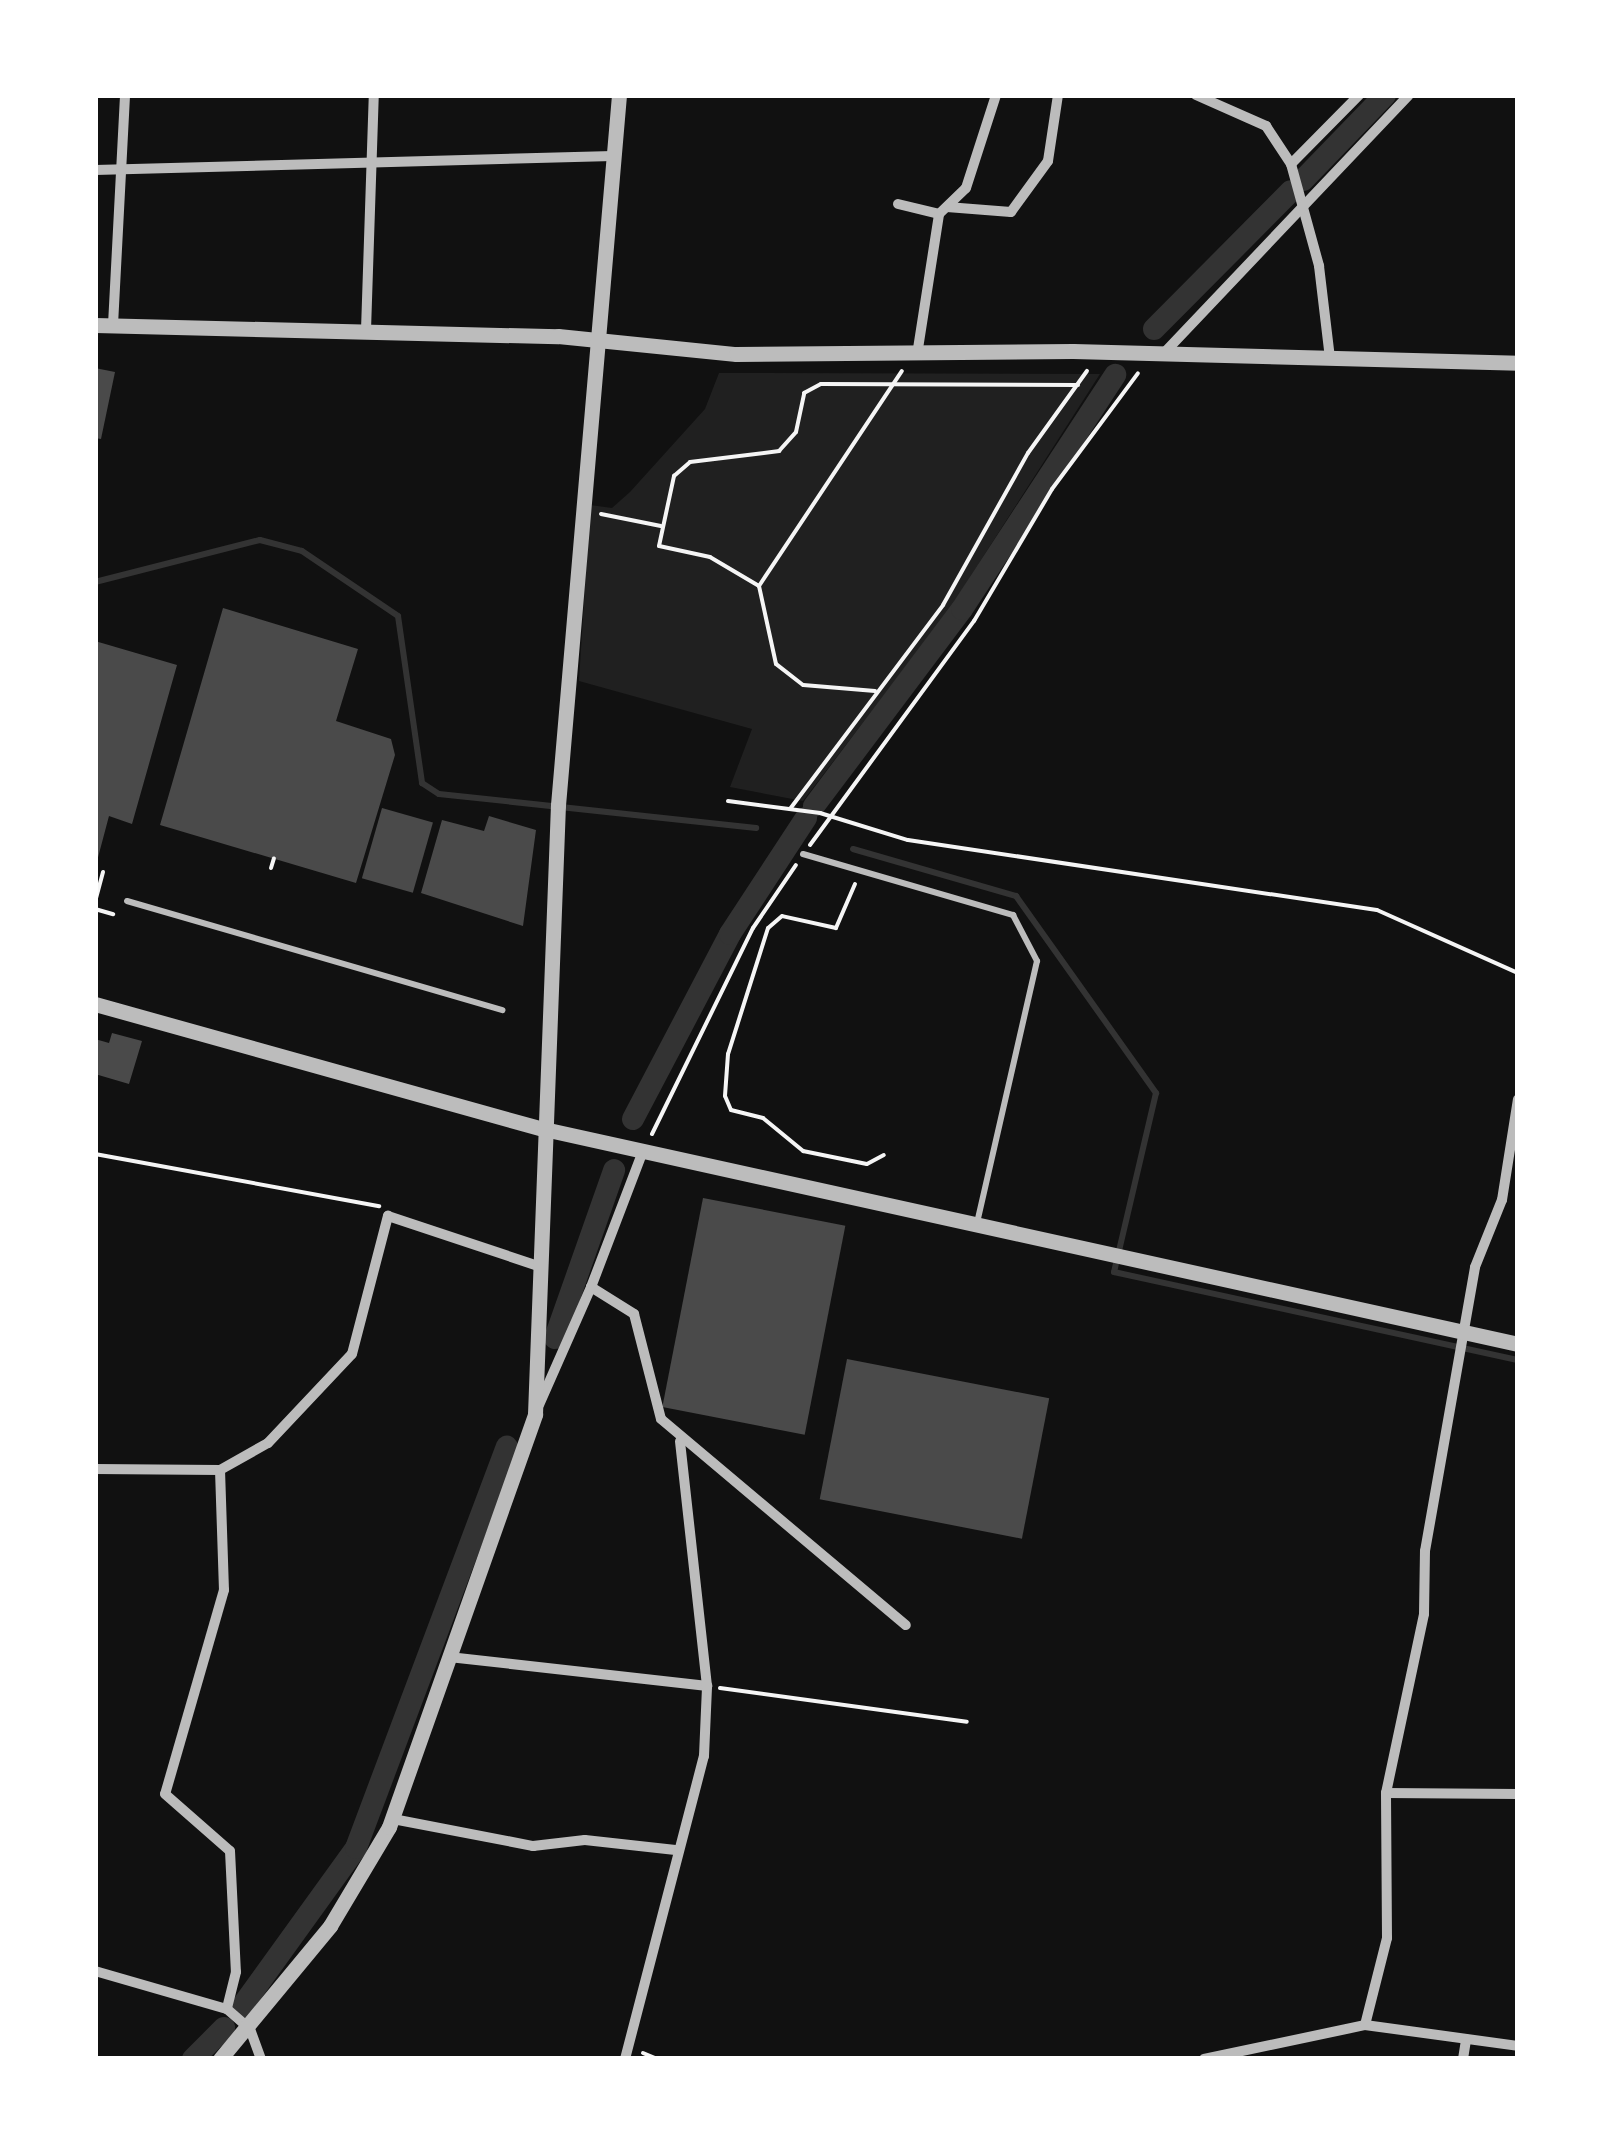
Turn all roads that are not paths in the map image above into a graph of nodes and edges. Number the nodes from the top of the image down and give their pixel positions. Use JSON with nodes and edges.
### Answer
{"nodes":[{"id":1,"x":125,"y":95,"type":"edge"},
{"id":2,"x":374,"y":95,"type":"edge"},
{"id":3,"x":619,"y":95,"type":"edge"},
{"id":4,"x":996,"y":95,"type":"edge"},
{"id":5,"x":1058,"y":95,"type":"edge"},
{"id":6,"x":1196,"y":95,"type":"edge"},
{"id":7,"x":1358,"y":95,"type":"edge"},
{"id":8,"x":1409,"y":95,"type":"edge"},
{"id":9,"x":613,"y":156,"type":"junction"},
{"id":10,"x":1290,"y":164,"type":"junction"},
{"id":11,"x":373,"y":166,"type":"junction"},
{"id":12,"x":95,"y":170,"type":"edge"},
{"id":13,"x":120,"y":170,"type":"junction"},
{"id":14,"x":898,"y":204,"type":"dead end"},
{"id":15,"x":1304,"y":205,"type":"junction"},
{"id":16,"x":943,"y":210,"type":"junction"},
{"id":17,"x":95,"y":325,"type":"edge"},
{"id":18,"x":113,"y":325,"type":"junction"},
{"id":19,"x":366,"y":330,"type":"junction"},
{"id":20,"x":594,"y":340,"type":"junction"},
{"id":21,"x":1166,"y":352,"type":"junction"},
{"id":22,"x":917,"y":356,"type":"junction"},
{"id":23,"x":1330,"y":358,"type":"junction"},
{"id":24,"x":1518,"y":363,"type":"edge"},
{"id":25,"x":802,"y":854,"type":"road end"},
{"id":26,"x":127,"y":900,"type":"dead end"},
{"id":27,"x":95,"y":1004,"type":"edge"},
{"id":28,"x":503,"y":1010,"type":"dead end"},
{"id":29,"x":1518,"y":1099,"type":"edge"},
{"id":30,"x":544,"y":1129,"type":"junction"},
{"id":31,"x":644,"y":1151,"type":"junction"},
{"id":32,"x":976,"y":1225,"type":"junction"},
{"id":33,"x":535,"y":1266,"type":"junction"},
{"id":34,"x":591,"y":1287,"type":"junction"},
{"id":35,"x":1462,"y":1332,"type":"junction"},
{"id":36,"x":1518,"y":1344,"type":"edge"},
{"id":37,"x":536,"y":1414,"type":"junction"},
{"id":38,"x":680,"y":1441,"type":"junction"},
{"id":39,"x":95,"y":1469,"type":"edge"},
{"id":40,"x":220,"y":1470,"type":"junction"},
{"id":41,"x":906,"y":1625,"type":"dead end"},
{"id":42,"x":450,"y":1657,"type":"junction"},
{"id":43,"x":706,"y":1686,"type":"junction"},
{"id":44,"x":1386,"y":1793,"type":"junction"},
{"id":45,"x":1518,"y":1794,"type":"edge"},
{"id":46,"x":392,"y":1819,"type":"junction"},
{"id":47,"x":675,"y":1850,"type":"junction"},
{"id":48,"x":95,"y":1971,"type":"edge"},
{"id":49,"x":226,"y":2009,"type":"junction"},
{"id":50,"x":1365,"y":2025,"type":"junction"},
{"id":51,"x":250,"y":2029,"type":"junction"},
{"id":52,"x":1466,"y":2039,"type":"junction"},
{"id":53,"x":1518,"y":2046,"type":"edge"},
{"id":54,"x":220,"y":2059,"type":"edge"},
{"id":55,"x":262,"y":2059,"type":"edge"},
{"id":56,"x":625,"y":2059,"type":"edge"},
{"id":57,"x":1204,"y":2059,"type":"edge"},
{"id":58,"x":1464,"y":2059,"type":"edge"}],
"edges":[{"from":1,"to":13,"type":"street"},
{"from":2,"to":11,"type":"street"},
{"from":3,"to":9,"type":"street"},
{"from":4,"to":16,"type":"street"},
{"from":5,"to":16,"type":"street"},
{"from":6,"to":10,"type":"street"},
{"from":7,"to":10,"type":"street"},
{"from":8,"to":15,"type":"street"},
{"from":9,"to":11,"type":"street"},
{"from":9,"to":20,"type":"street"},
{"from":10,"to":15,"type":"street"},
{"from":11,"to":13,"type":"street"},
{"from":11,"to":19,"type":"street"},
{"from":12,"to":13,"type":"street"},
{"from":13,"to":18,"type":"street"},
{"from":14,"to":16,"type":"street"},
{"from":15,"to":21,"type":"street"},
{"from":15,"to":23,"type":"street"},
{"from":16,"to":22,"type":"street"},
{"from":17,"to":18,"type":"street"},
{"from":18,"to":19,"type":"street"},
{"from":19,"to":20,"type":"street"},
{"from":20,"to":22,"type":"street"},
{"from":20,"to":30,"type":"street"},
{"from":21,"to":22,"type":"street"},
{"from":21,"to":23,"type":"street"},
{"from":23,"to":24,"type":"street"},
{"from":25,"to":32,"type":"lane"},
{"from":26,"to":28,"type":"lane"},
{"from":27,"to":30,"type":"street"},
{"from":29,"to":35,"type":"street"},
{"from":30,"to":31,"type":"street"},
{"from":30,"to":33,"type":"street"},
{"from":31,"to":32,"type":"street"},
{"from":31,"to":34,"type":"street"},
{"from":32,"to":35,"type":"street"},
{"from":33,"to":37,"type":"street"},
{"from":33,"to":40,"type":"street"},
{"from":34,"to":37,"type":"street"},
{"from":34,"to":38,"type":"street"},
{"from":35,"to":36,"type":"street"},
{"from":35,"to":44,"type":"street"},
{"from":37,"to":42,"type":"street"},
{"from":38,"to":41,"type":"street"},
{"from":38,"to":43,"type":"street"},
{"from":39,"to":40,"type":"street"},
{"from":40,"to":49,"type":"street"},
{"from":42,"to":43,"type":"street"},
{"from":42,"to":46,"type":"street"},
{"from":43,"to":47,"type":"street"},
{"from":44,"to":45,"type":"street"},
{"from":44,"to":50,"type":"street"},
{"from":46,"to":47,"type":"street"},
{"from":46,"to":51,"type":"street"},
{"from":47,"to":56,"type":"street"},
{"from":48,"to":49,"type":"street"},
{"from":49,"to":51,"type":"street"},
{"from":50,"to":52,"type":"street"},
{"from":50,"to":57,"type":"street"},
{"from":51,"to":54,"type":"street"},
{"from":51,"to":55,"type":"street"},
{"from":52,"to":53,"type":"street"},
{"from":52,"to":58,"type":"street"}]}
